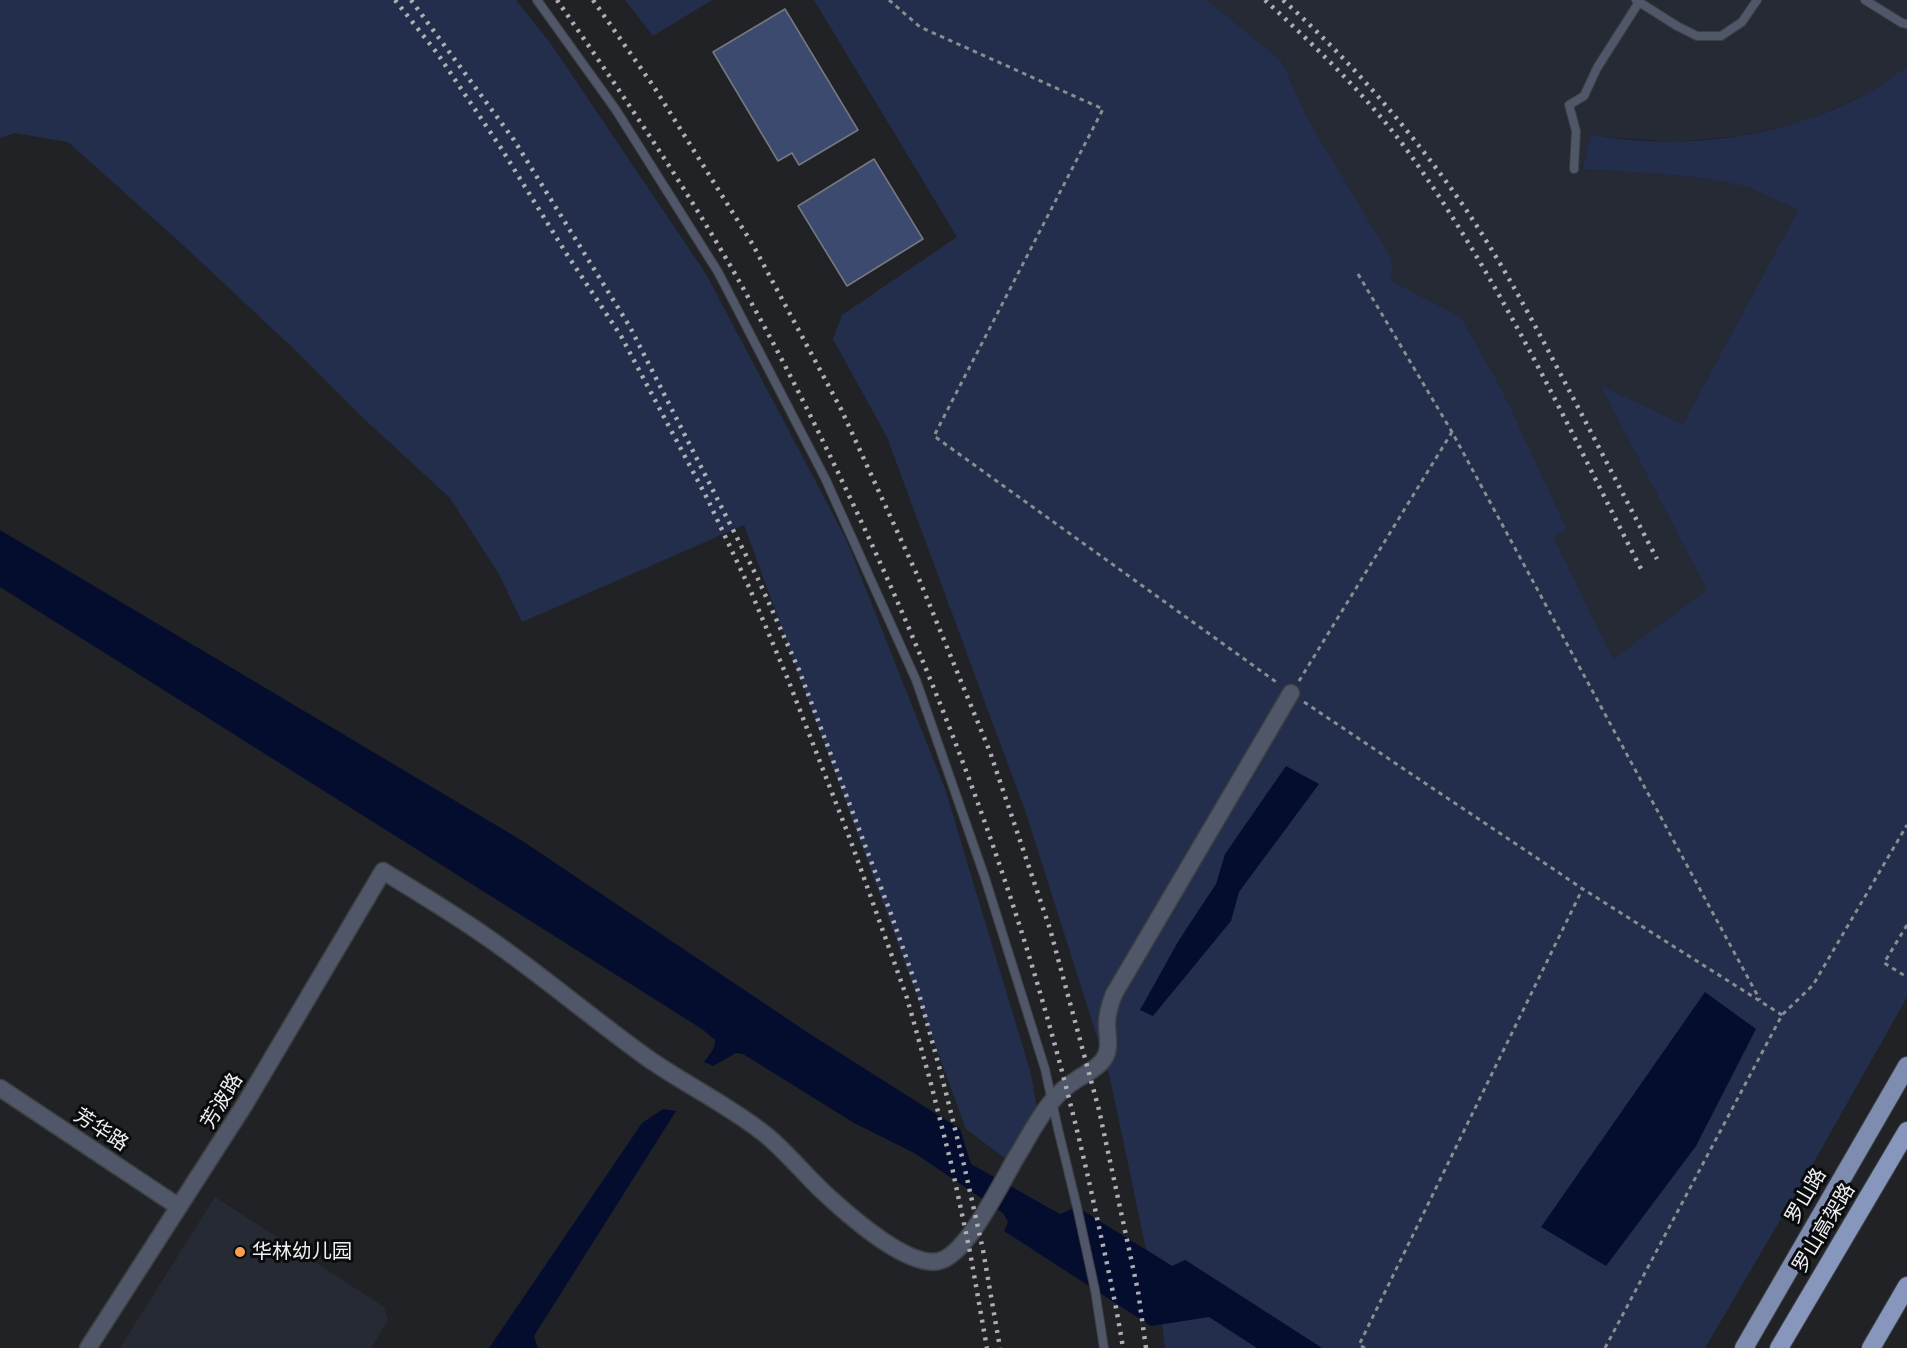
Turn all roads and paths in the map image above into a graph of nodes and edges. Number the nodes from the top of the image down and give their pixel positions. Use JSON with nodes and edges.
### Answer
{"nodes":[{"id":1,"x":537,"y":0,"type":"edge"},
{"id":2,"x":889,"y":0,"type":"edge"},
{"id":3,"x":1757,"y":0,"type":"edge"},
{"id":4,"x":1865,"y":0,"type":"edge"},
{"id":5,"x":1638,"y":1,"type":"edge"},
{"id":6,"x":1907,"y":24,"type":"edge"},
{"id":7,"x":1574,"y":169,"type":"dead end"},
{"id":8,"x":1358,"y":274,"type":"dead end"},
{"id":9,"x":1452,"y":432,"type":"junction"},
{"id":10,"x":1291,"y":693,"type":"junction"},
{"id":11,"x":1907,"y":825,"type":"edge"},
{"id":12,"x":1582,"y":889,"type":"junction"},
{"id":13,"x":1907,"y":925,"type":"edge"},
{"id":14,"x":1907,"y":977,"type":"edge"},
{"id":15,"x":1761,"y":1002,"type":"junction"},
{"id":16,"x":1782,"y":1015,"type":"junction"},
{"id":17,"x":1907,"y":1066,"type":"edge"},
{"id":18,"x":0,"y":1088,"type":"edge"},
{"id":19,"x":1053,"y":1100,"type":"junction"},
{"id":20,"x":1907,"y":1131,"type":"edge"},
{"id":21,"x":180,"y":1207,"type":"junction"},
{"id":22,"x":1907,"y":1286,"type":"edge"},
{"id":23,"x":1907,"y":1294,"type":"edge"},
{"id":24,"x":1881,"y":1331,"type":"junction"},
{"id":25,"x":88,"y":1348,"type":"edge"},
{"id":26,"x":1104,"y":1348,"type":"edge"},
{"id":27,"x":1365,"y":1348,"type":"edge"},
{"id":28,"x":1605,"y":1348,"type":"edge"},
{"id":29,"x":1744,"y":1348,"type":"edge"},
{"id":30,"x":1779,"y":1348,"type":"edge"},
{"id":31,"x":1872,"y":1348,"type":"edge"}],
"edges":[{"from":1,"to":19,"type":"lane"},
{"from":2,"to":10,"type":"path"},
{"from":3,"to":5,"type":"lane"},
{"from":4,"to":6,"type":"lane"},
{"from":5,"to":7,"type":"lane"},
{"from":8,"to":9,"type":"path"},
{"from":9,"to":10,"type":"path"},
{"from":9,"to":15,"type":"path"},
{"from":10,"to":12,"type":"path"},
{"from":10,"to":19,"type":"street"},
{"from":11,"to":16,"type":"path"},
{"from":12,"to":15,"type":"path"},
{"from":12,"to":27,"type":"path"},
{"from":13,"to":14,"type":"path"},
{"from":15,"to":16,"type":"path"},
{"from":16,"to":28,"type":"path"},
{"from":17,"to":29,"type":"main road","name":"罗山路"},
{"from":18,"to":21,"type":"street","name":"芳华路"},
{"from":19,"to":21,"type":"street","name":"芳波路"},
{"from":19,"to":26,"type":"lane"},
{"from":20,"to":30,"type":"highway","name":"罗山高架路"},
{"from":21,"to":25,"type":"street","name":"芳波路"},
{"from":22,"to":24,"type":"highway"},
{"from":23,"to":24,"type":"highway"},
{"from":24,"to":31,"type":"highway"}]}
